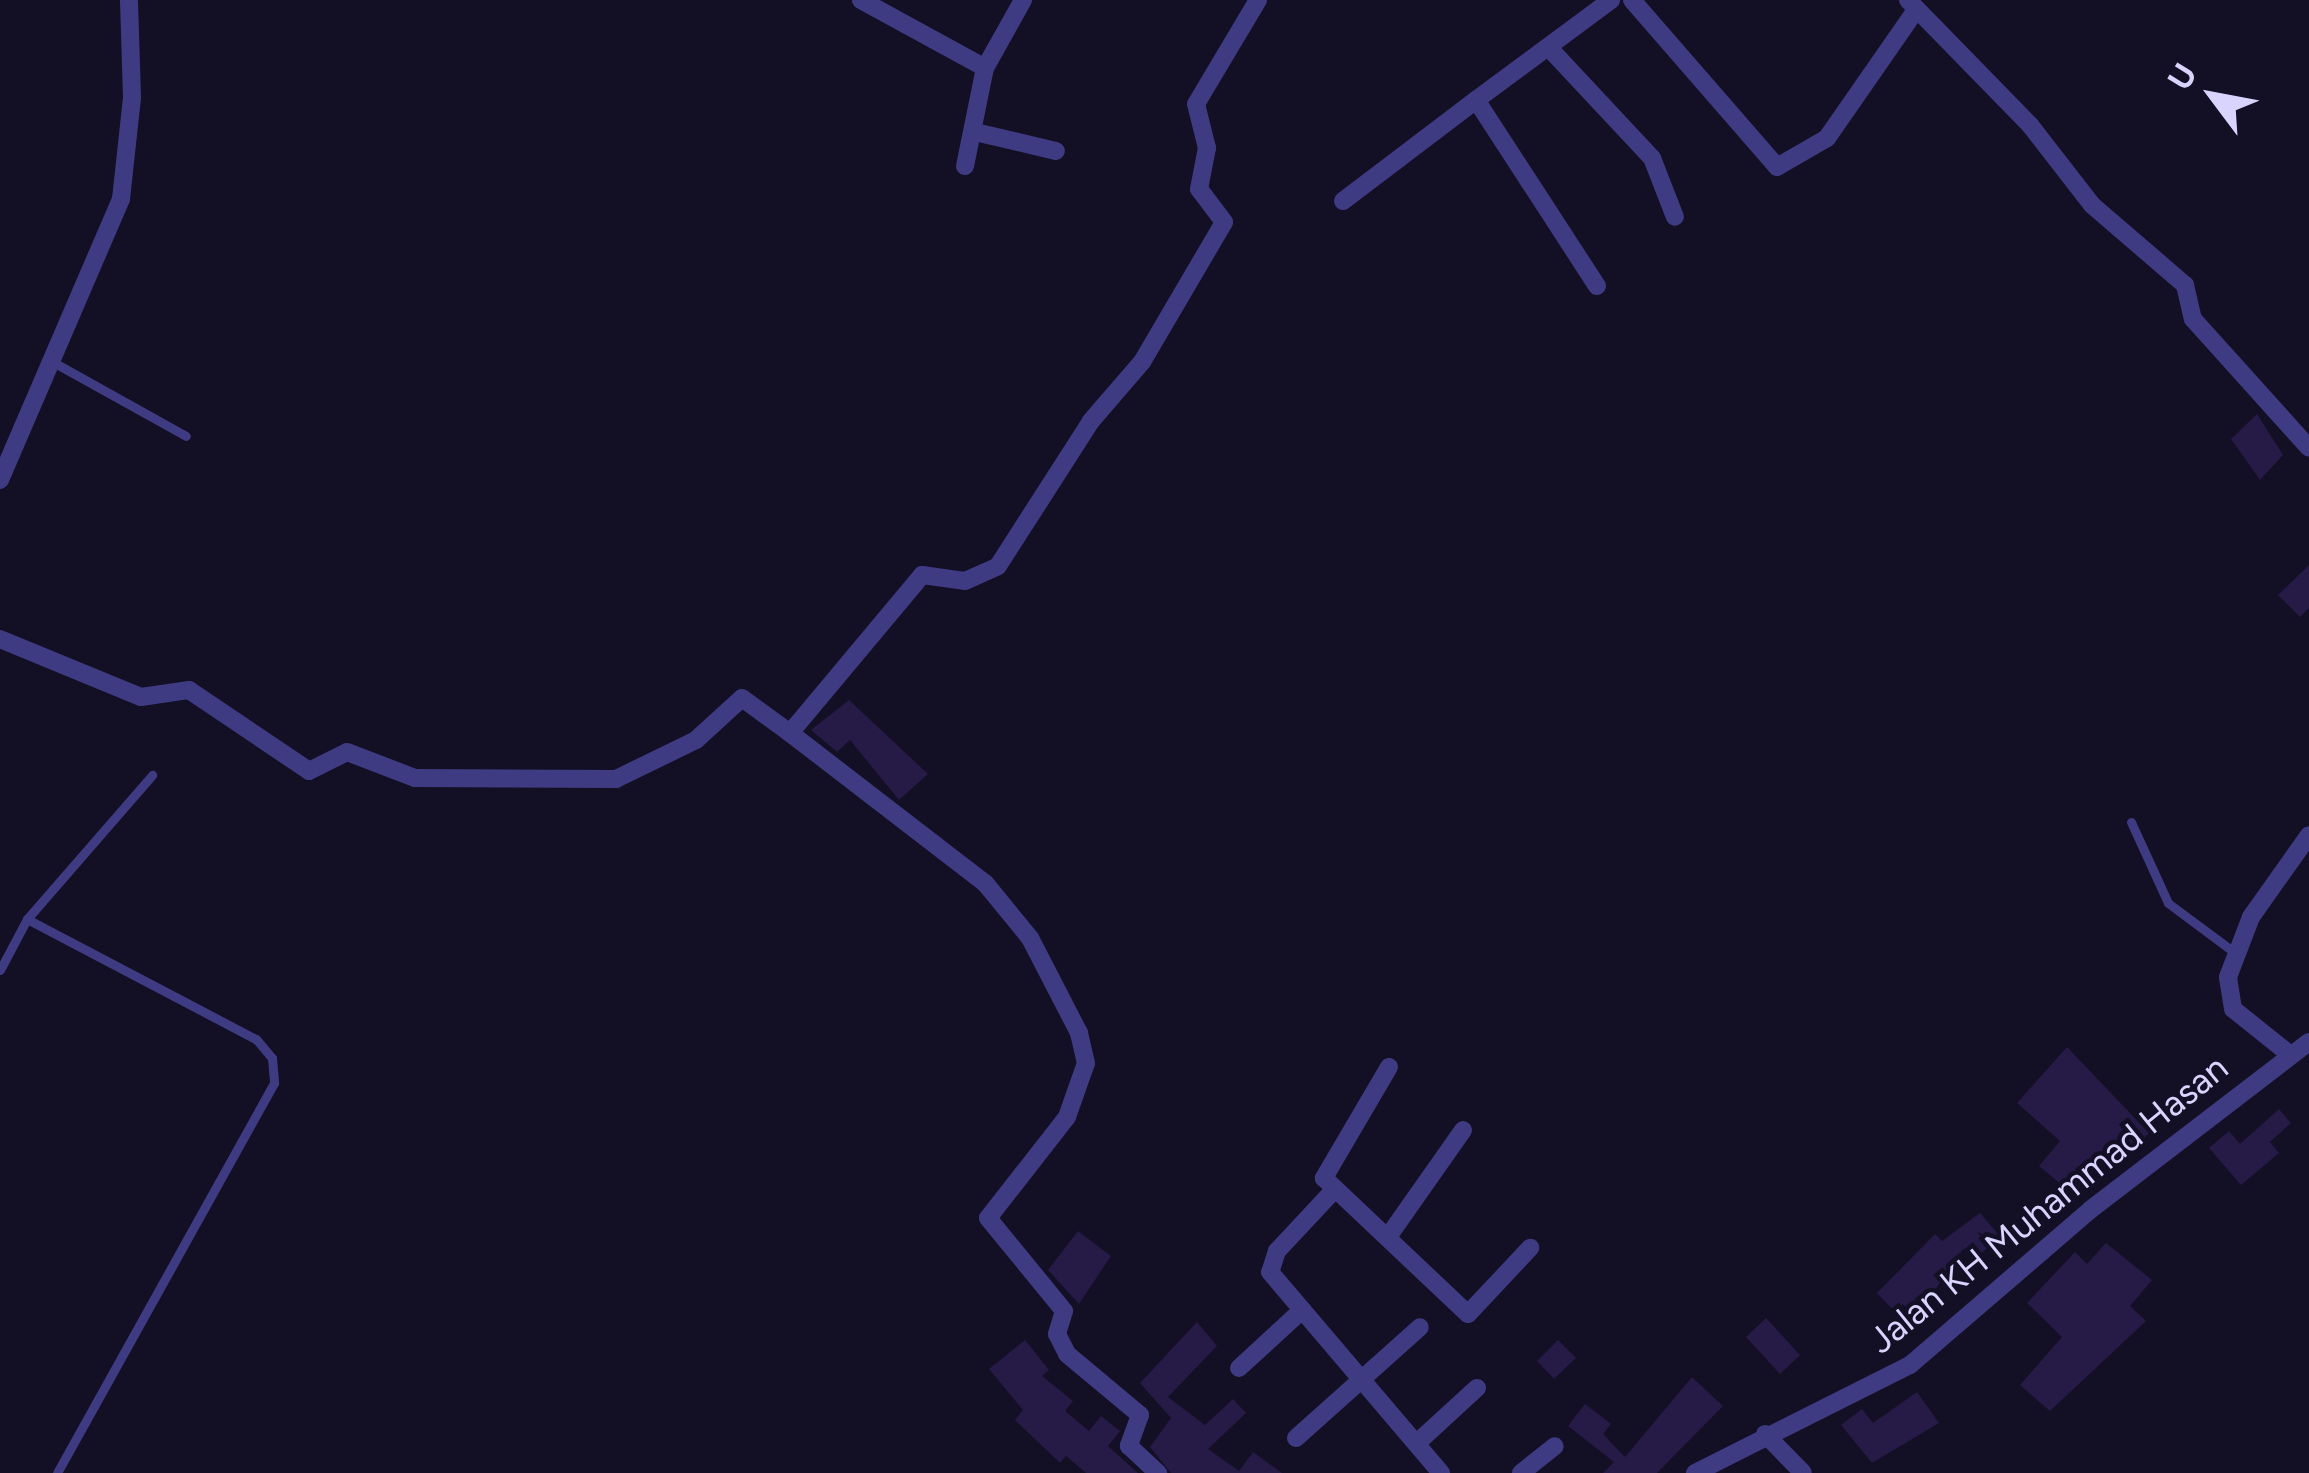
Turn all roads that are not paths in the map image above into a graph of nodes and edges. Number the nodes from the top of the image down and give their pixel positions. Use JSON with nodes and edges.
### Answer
{"nodes":[{"id":1,"x":129,"y":0,"type":"edge"},
{"id":2,"x":861,"y":0,"type":"edge"},
{"id":3,"x":1023,"y":0,"type":"edge"},
{"id":4,"x":1258,"y":0,"type":"edge"},
{"id":5,"x":1612,"y":0,"type":"edge"},
{"id":6,"x":1632,"y":0,"type":"edge"},
{"id":7,"x":1912,"y":5,"type":"edge"},
{"id":8,"x":1550,"y":49,"type":"junction"},
{"id":9,"x":986,"y":68,"type":"junction"},
{"id":10,"x":1475,"y":100,"type":"junction"},
{"id":11,"x":975,"y":132,"type":"junction"},
{"id":12,"x":1056,"y":151,"type":"dead end"},
{"id":13,"x":965,"y":166,"type":"dead end"},
{"id":14,"x":1343,"y":202,"type":"dead end"},
{"id":15,"x":1675,"y":217,"type":"dead end"},
{"id":16,"x":1597,"y":286,"type":"dead end"},
{"id":17,"x":53,"y":362,"type":"junction"},
{"id":18,"x":186,"y":436,"type":"dead end"},
{"id":19,"x":2309,"y":448,"type":"edge"},
{"id":20,"x":0,"y":480,"type":"edge"},
{"id":21,"x":0,"y":639,"type":"edge"},
{"id":22,"x":790,"y":733,"type":"junction"},
{"id":23,"x":152,"y":775,"type":"dead end"},
{"id":24,"x":2131,"y":822,"type":"dead end"},
{"id":25,"x":2309,"y":835,"type":"edge"},
{"id":26,"x":27,"y":919,"type":"junction"},
{"id":27,"x":2234,"y":952,"type":"junction"},
{"id":28,"x":0,"y":970,"type":"edge"},
{"id":29,"x":2309,"y":1042,"type":"edge"},
{"id":30,"x":2288,"y":1053,"type":"junction"},
{"id":31,"x":1390,"y":1066,"type":"dead end"},
{"id":32,"x":1462,"y":1130,"type":"dead end"},
{"id":33,"x":1335,"y":1190,"type":"junction"},
{"id":34,"x":1390,"y":1234,"type":"junction"},
{"id":35,"x":1530,"y":1248,"type":"dead end"},
{"id":36,"x":1302,"y":1310,"type":"junction"},
{"id":37,"x":1420,"y":1327,"type":"dead end"},
{"id":38,"x":1239,"y":1368,"type":"dead end"},
{"id":39,"x":1364,"y":1381,"type":"junction"},
{"id":40,"x":1477,"y":1388,"type":"dead end"},
{"id":41,"x":1765,"y":1434,"type":"junction"},
{"id":42,"x":1296,"y":1438,"type":"dead end"},
{"id":43,"x":1418,"y":1442,"type":"junction"},
{"id":44,"x":1555,"y":1446,"type":"dead end"},
{"id":45,"x":57,"y":1473,"type":"edge"},
{"id":46,"x":1157,"y":1473,"type":"edge"},
{"id":47,"x":1441,"y":1473,"type":"edge"},
{"id":48,"x":1521,"y":1473,"type":"edge"},
{"id":49,"x":1695,"y":1473,"type":"edge"},
{"id":50,"x":1804,"y":1473,"type":"edge"}],
"edges":[{"from":1,"to":17,"type":"street"},
{"from":2,"to":9,"type":"street"},
{"from":3,"to":9,"type":"street"},
{"from":4,"to":22,"type":"street"},
{"from":5,"to":8,"type":"street"},
{"from":6,"to":7,"type":"street"},
{"from":7,"to":19,"type":"street"},
{"from":8,"to":10,"type":"street"},
{"from":8,"to":15,"type":"street"},
{"from":9,"to":11,"type":"street"},
{"from":10,"to":14,"type":"street"},
{"from":10,"to":16,"type":"street"},
{"from":11,"to":12,"type":"street"},
{"from":11,"to":13,"type":"street"},
{"from":17,"to":18,"type":"lane"},
{"from":17,"to":20,"type":"street"},
{"from":21,"to":22,"type":"street"},
{"from":22,"to":46,"type":"street"},
{"from":23,"to":26,"type":"lane"},
{"from":24,"to":27,"type":"lane"},
{"from":25,"to":27,"type":"street"},
{"from":26,"to":28,"type":"lane"},
{"from":26,"to":45,"type":"lane"},
{"from":27,"to":30,"type":"street"},
{"from":29,"to":30,"type":"street","name":"Jalan KH Muhammad Hasan"},
{"from":30,"to":41,"type":"street","name":"Jalan KH Muhammad Hasan"},
{"from":31,"to":33,"type":"street"},
{"from":32,"to":34,"type":"street"},
{"from":33,"to":34,"type":"street"},
{"from":33,"to":36,"type":"street"},
{"from":34,"to":35,"type":"street"},
{"from":36,"to":38,"type":"street"},
{"from":36,"to":39,"type":"street"},
{"from":37,"to":39,"type":"street"},
{"from":39,"to":42,"type":"street"},
{"from":39,"to":43,"type":"street"},
{"from":40,"to":43,"type":"street"},
{"from":41,"to":49,"type":"street","name":"Jalan KH Muhammad Hasan"},
{"from":41,"to":50,"type":"street"},
{"from":43,"to":47,"type":"street"},
{"from":44,"to":48,"type":"street"}]}
